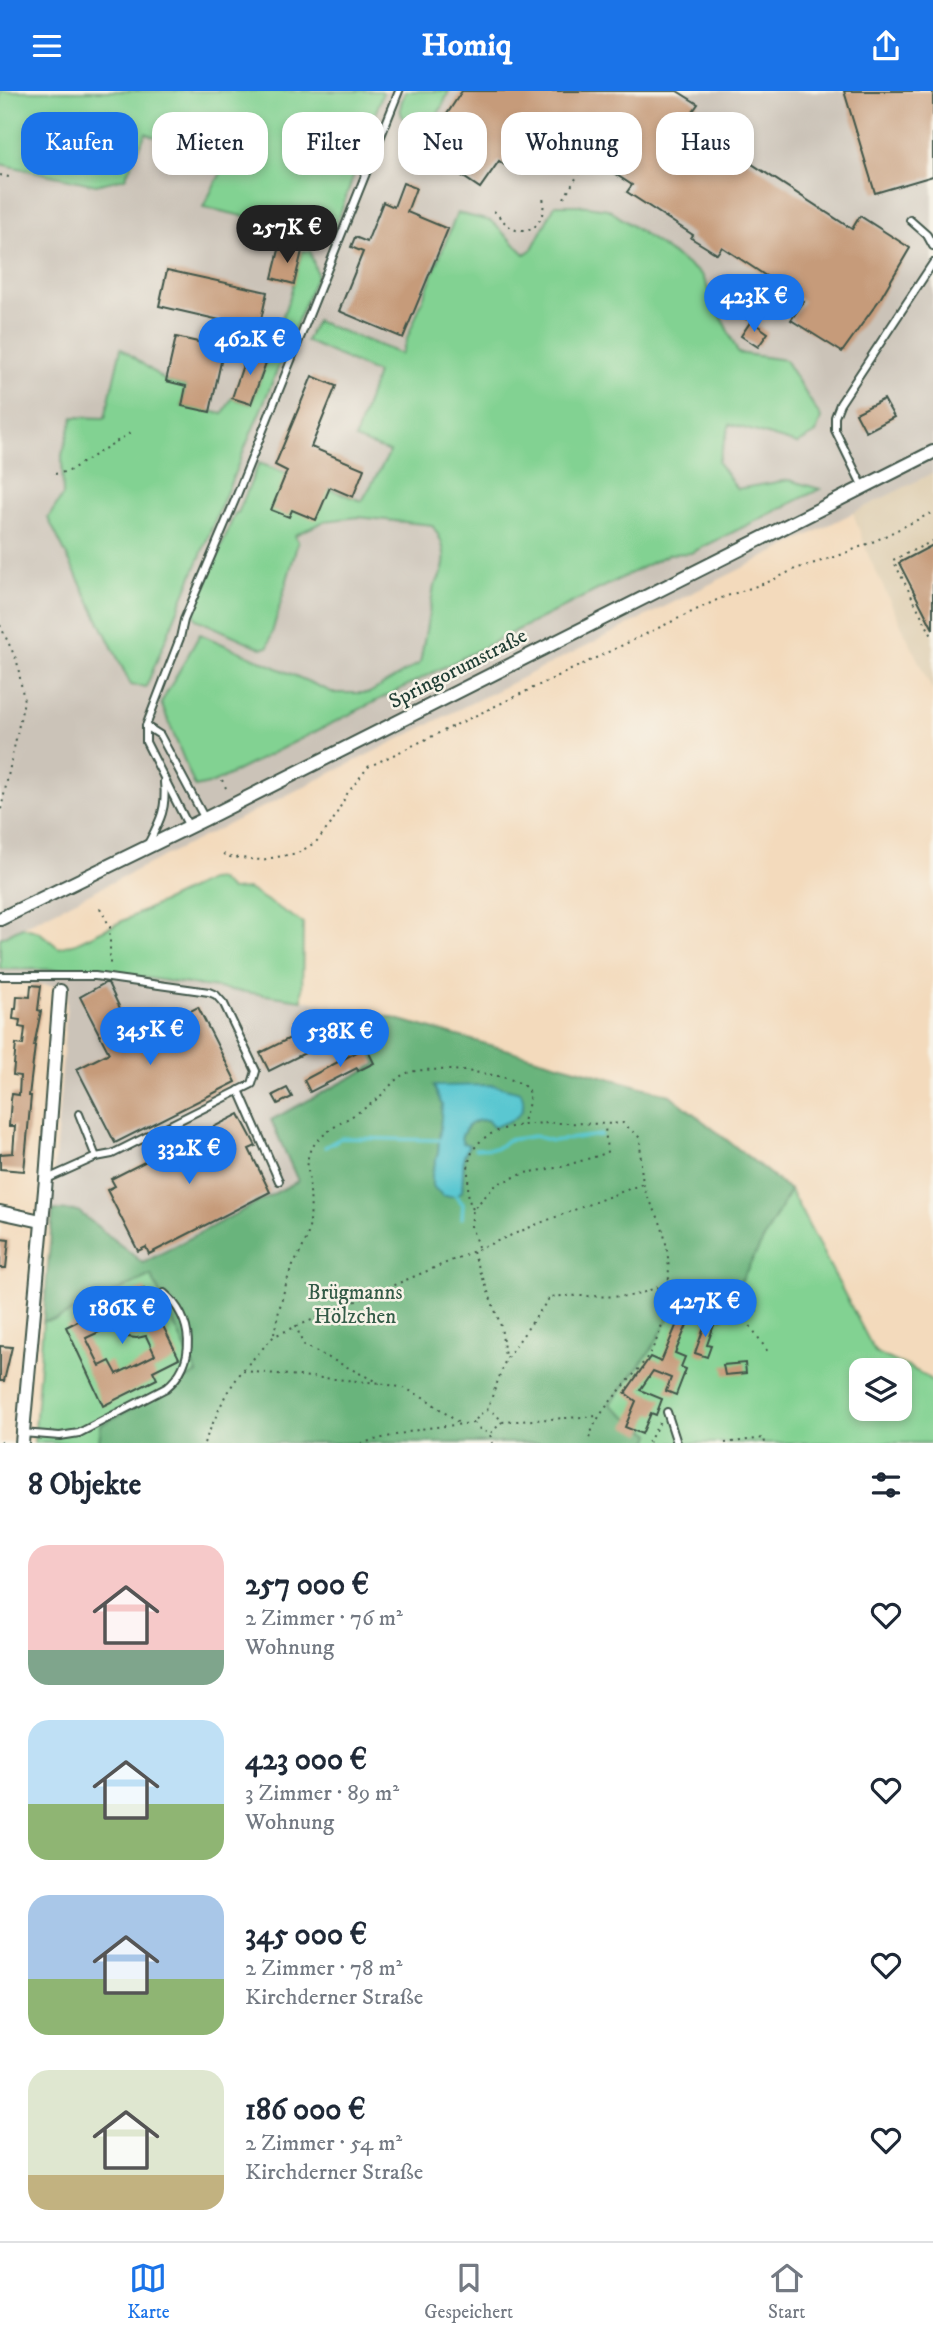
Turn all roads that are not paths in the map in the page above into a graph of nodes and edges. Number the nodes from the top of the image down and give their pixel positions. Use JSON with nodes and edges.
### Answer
{"nodes":[{"id":1,"x":398,"y":91,"type":"edge"},
{"id":2,"x":910,"y":220,"type":"dead end"},
{"id":3,"x":933,"y":246,"type":"edge"},
{"id":4,"x":933,"y":263,"type":"edge"},
{"id":5,"x":933,"y":452,"type":"edge"},
{"id":6,"x":863,"y":487,"type":"junction"},
{"id":7,"x":146,"y":726,"type":"junction"},
{"id":8,"x":164,"y":776,"type":"junction"},
{"id":9,"x":205,"y":819,"type":"junction"},
{"id":10,"x":189,"y":827,"type":"junction"},
{"id":11,"x":145,"y":848,"type":"junction"},
{"id":12,"x":0,"y":919,"type":"edge"},
{"id":13,"x":0,"y":976,"type":"edge"},
{"id":14,"x":61,"y":991,"type":"dead end"},
{"id":15,"x":239,"y":1090,"type":"junction"},
{"id":16,"x":79,"y":1114,"type":"dead end"},
{"id":17,"x":96,"y":1157,"type":"junction"},
{"id":18,"x":46,"y":1179,"type":"junction"},
{"id":19,"x":279,"y":1181,"type":"dead end"},
{"id":20,"x":0,"y":1212,"type":"edge"},
{"id":21,"x":41,"y":1221,"type":"junction"},
{"id":22,"x":152,"y":1298,"type":"dead end"},
{"id":23,"x":667,"y":1412,"type":"road end"},
{"id":24,"x":22,"y":1438,"type":"edge"},
{"id":25,"x":677,"y":1443,"type":"edge"}],
"edges":[{"from":1,"to":7,"type":"lane"},
{"from":2,"to":3,"type":"lane"},
{"from":4,"to":6,"type":"lane"},
{"from":5,"to":6,"type":"street","name":"Springorumstraße"},
{"from":6,"to":9,"type":"street","name":"Springorumstraße"},
{"from":7,"to":8,"type":"lane"},
{"from":7,"to":9,"type":"lane"},
{"from":8,"to":10,"type":"lane"},
{"from":8,"to":11,"type":"lane"},
{"from":9,"to":10,"type":"street","name":"Springorumstraße"},
{"from":10,"to":11,"type":"street","name":"Springorumstraße"},
{"from":11,"to":12,"type":"street","name":"Springorumstraße"},
{"from":13,"to":15,"type":"lane"},
{"from":14,"to":18,"type":"street"},
{"from":15,"to":17,"type":"lane"},
{"from":15,"to":19,"type":"lane"},
{"from":16,"to":17,"type":"lane"},
{"from":17,"to":18,"type":"lane"},
{"from":18,"to":21,"type":"street"},
{"from":20,"to":21,"type":"street"},
{"from":21,"to":24,"type":"street"},
{"from":22,"to":24,"type":"lane"},
{"from":23,"to":25,"type":"lane"}]}
